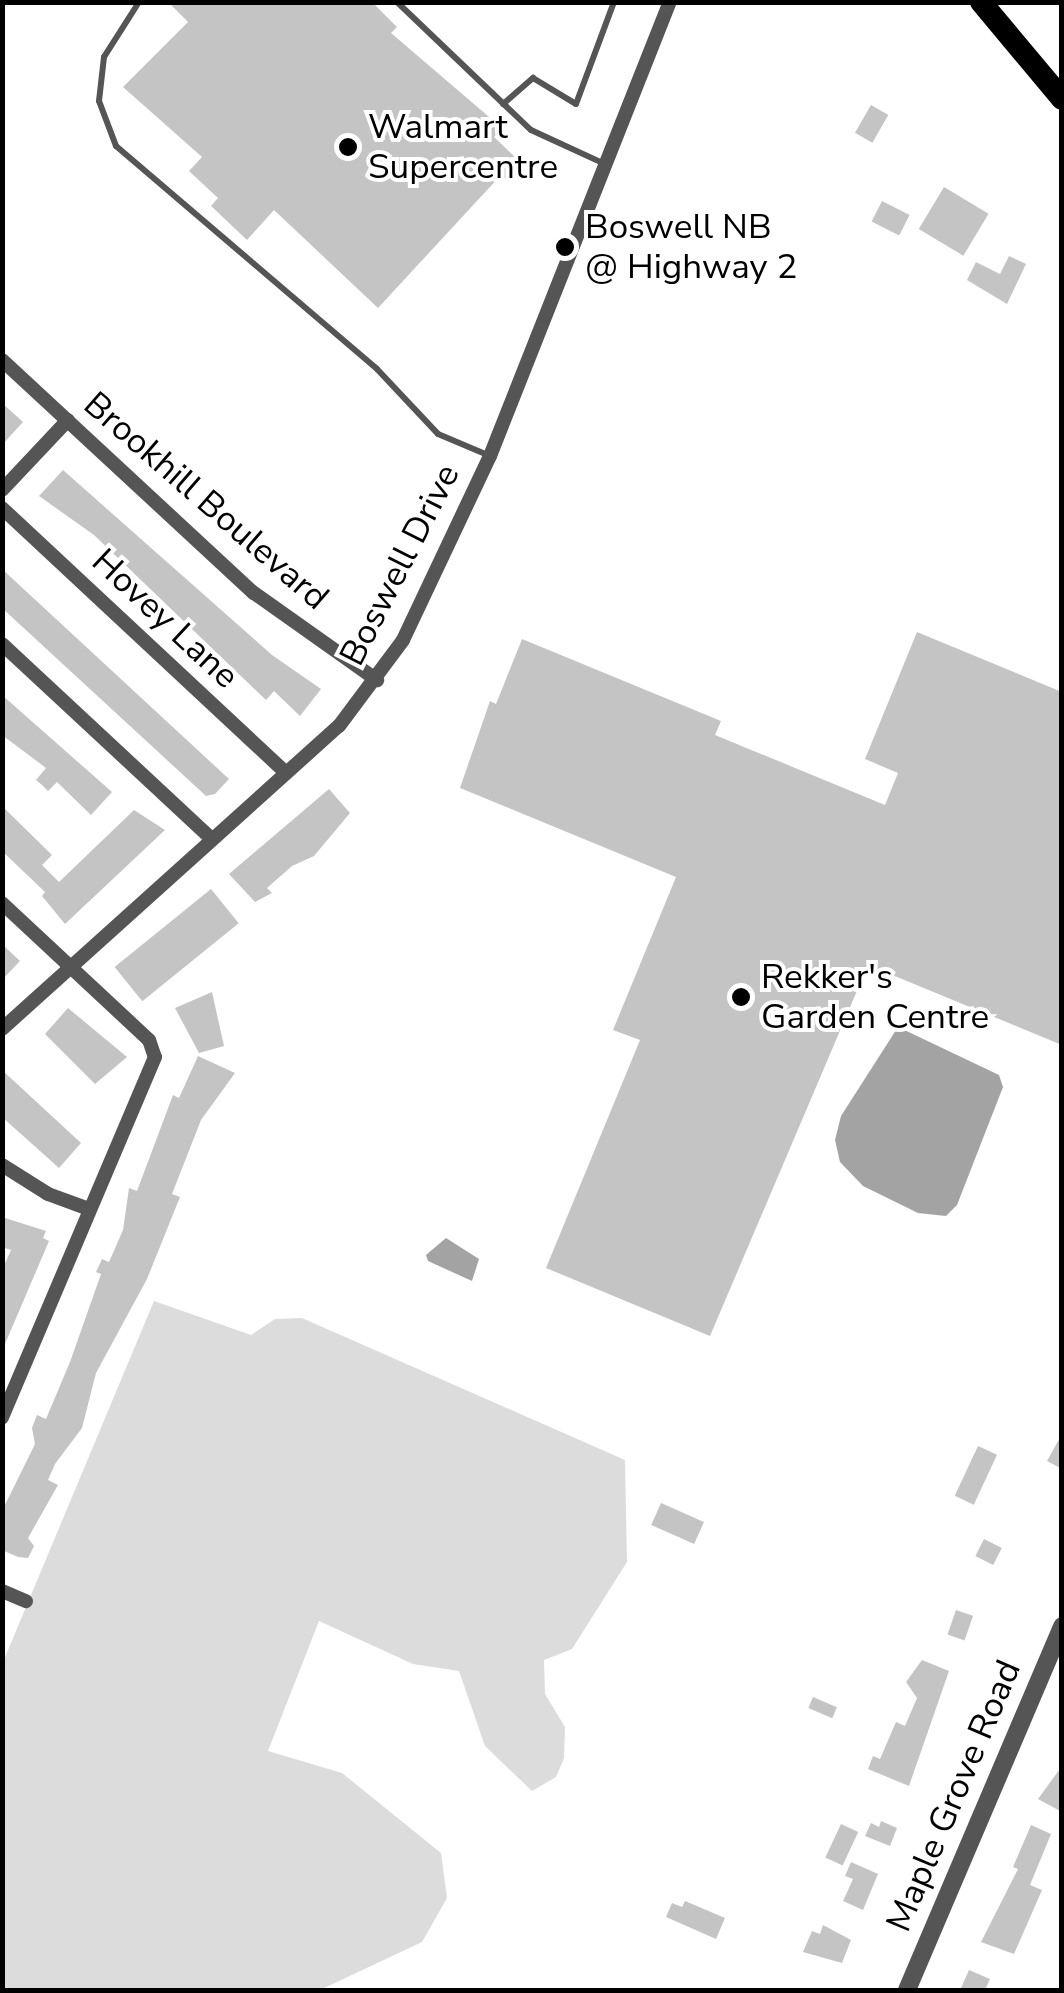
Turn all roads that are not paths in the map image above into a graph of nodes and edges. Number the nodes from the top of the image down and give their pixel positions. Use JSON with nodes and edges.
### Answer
{"nodes":[{"id":1,"x":139,"y":2,"type":"edge"},
{"id":2,"x":397,"y":2,"type":"edge"},
{"id":3,"x":614,"y":2,"type":"edge"},
{"id":4,"x":670,"y":2,"type":"edge"},
{"id":5,"x":981,"y":2,"type":"edge"},
{"id":6,"x":1062,"y":99,"type":"edge"},
{"id":7,"x":504,"y":104,"type":"junction"},
{"id":8,"x":609,"y":166,"type":"junction"},
{"id":9,"x":2,"y":360,"type":"edge"},
{"id":10,"x":68,"y":420,"type":"junction"},
{"id":11,"x":490,"y":456,"type":"junction"},
{"id":12,"x":2,"y":490,"type":"edge"},
{"id":13,"x":2,"y":508,"type":"edge"},
{"id":14,"x":2,"y":644,"type":"edge"},
{"id":15,"x":377,"y":680,"type":"junction"},
{"id":16,"x":286,"y":773,"type":"junction"},
{"id":17,"x":211,"y":838,"type":"junction"},
{"id":18,"x":2,"y":903,"type":"edge"},
{"id":19,"x":72,"y":967,"type":"junction"},
{"id":20,"x":2,"y":1028,"type":"edge"},
{"id":21,"x":5,"y":1174,"type":"edge"},
{"id":22,"x":89,"y":1208,"type":"junction"},
{"id":23,"x":2,"y":1418,"type":"edge"},
{"id":24,"x":2,"y":1590,"type":"edge"},
{"id":25,"x":26,"y":1601,"type":"dead end"},
{"id":26,"x":1062,"y":1626,"type":"edge"},
{"id":27,"x":907,"y":1990,"type":"edge"}],
"edges":[{"from":1,"to":11,"type":"lane"},
{"from":2,"to":7,"type":"lane"},
{"from":3,"to":7,"type":"lane"},
{"from":4,"to":8,"type":"street","name":"Boswell Drive"},
{"from":5,"to":6,"type":"main road"},
{"from":7,"to":8,"type":"lane"},
{"from":8,"to":11,"type":"street","name":"Boswell Drive"},
{"from":9,"to":10,"type":"street","name":"Brookhill Boulevard"},
{"from":10,"to":12,"type":"street"},
{"from":10,"to":15,"type":"street","name":"Brookhill Boulevard"},
{"from":11,"to":15,"type":"street","name":"Boswell Drive"},
{"from":13,"to":16,"type":"street","name":"Hovey Lane"},
{"from":14,"to":17,"type":"street"},
{"from":15,"to":16,"type":"street","name":"Boswell Drive"},
{"from":16,"to":17,"type":"street","name":"Boswell Drive"},
{"from":17,"to":19,"type":"street","name":"Boswell Drive"},
{"from":18,"to":19,"type":"street"},
{"from":19,"to":20,"type":"street","name":"Boswell Drive"},
{"from":19,"to":22,"type":"street"},
{"from":21,"to":22,"type":"street"},
{"from":22,"to":23,"type":"street"},
{"from":24,"to":25,"type":"street"},
{"from":26,"to":27,"type":"street","name":"Maple Grove Road"}]}
